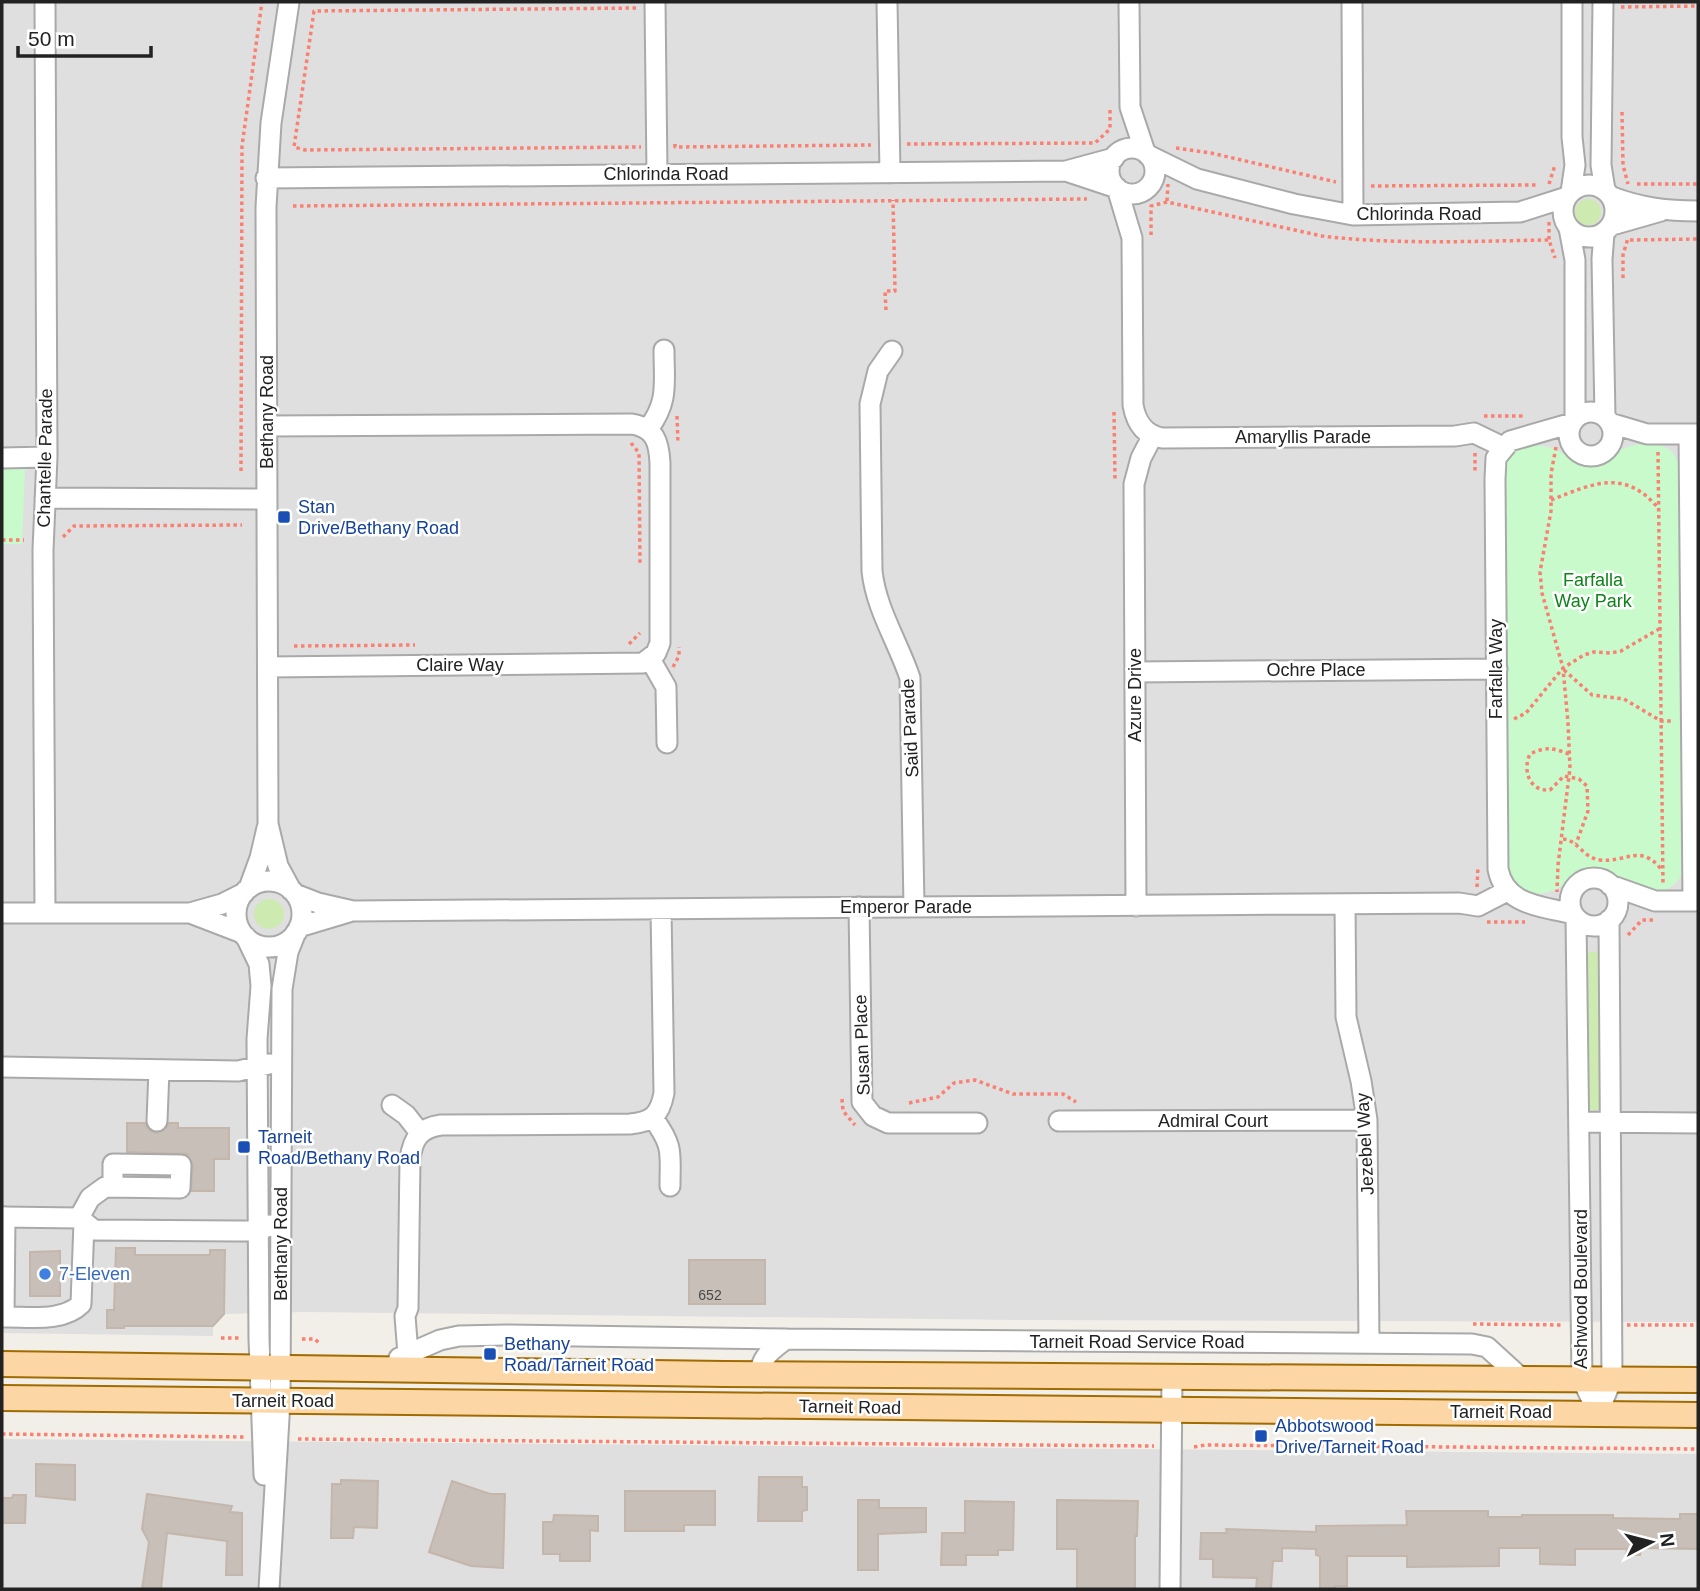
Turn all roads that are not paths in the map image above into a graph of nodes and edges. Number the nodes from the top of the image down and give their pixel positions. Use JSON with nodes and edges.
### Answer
{"nodes":[{"id":1,"x":45,"y":2,"type":"edge"},
{"id":2,"x":289,"y":2,"type":"edge"},
{"id":3,"x":655,"y":2,"type":"edge"},
{"id":4,"x":887,"y":2,"type":"edge"},
{"id":5,"x":1129,"y":2,"type":"edge"},
{"id":6,"x":1352,"y":2,"type":"edge"},
{"id":7,"x":1572,"y":2,"type":"edge"},
{"id":8,"x":1612,"y":4,"type":"edge"},
{"id":9,"x":1130,"y":107,"type":"junction"},
{"id":10,"x":1147,"y":154,"type":"junction"},
{"id":11,"x":1115,"y":156,"type":"junction"},
{"id":12,"x":1066,"y":171,"type":"junction"},
{"id":13,"x":890,"y":173,"type":"junction"},
{"id":14,"x":657,"y":174,"type":"junction"},
{"id":15,"x":266,"y":177,"type":"junction"},
{"id":16,"x":1197,"y":179,"type":"junction"},
{"id":17,"x":1117,"y":188,"type":"junction"},
{"id":18,"x":1147,"y":188,"type":"junction"},
{"id":19,"x":1609,"y":194,"type":"junction"},
{"id":20,"x":1569,"y":195,"type":"junction"},
{"id":21,"x":1662,"y":211,"type":"junction"},
{"id":22,"x":1698,"y":211,"type":"edge"},
{"id":23,"x":1520,"y":212,"type":"junction"},
{"id":24,"x":1353,"y":215,"type":"junction"},
{"id":25,"x":1568,"y":226,"type":"junction"},
{"id":26,"x":1608,"y":229,"type":"junction"},
{"id":27,"x":1132,"y":238,"type":"junction"},
{"id":28,"x":664,"y":350,"type":"dead end"},
{"id":29,"x":892,"y":351,"type":"dead end"},
{"id":30,"x":1607,"y":420,"type":"junction"},
{"id":31,"x":1574,"y":421,"type":"junction"},
{"id":32,"x":267,"y":426,"type":"junction"},
{"id":33,"x":648,"y":429,"type":"junction"},
{"id":34,"x":1147,"y":432,"type":"junction"},
{"id":35,"x":1652,"y":434,"type":"junction"},
{"id":36,"x":1694,"y":434,"type":"edge"},
{"id":37,"x":1535,"y":435,"type":"junction"},
{"id":38,"x":1566,"y":446,"type":"junction"},
{"id":39,"x":1607,"y":449,"type":"junction"},
{"id":40,"x":1500,"y":453,"type":"junction"},
{"id":41,"x":2,"y":457,"type":"edge"},
{"id":42,"x":47,"y":457,"type":"junction"},
{"id":43,"x":45,"y":498,"type":"junction"},
{"id":44,"x":267,"y":499,"type":"junction"},
{"id":45,"x":650,"y":659,"type":"junction"},
{"id":46,"x":268,"y":667,"type":"junction"},
{"id":47,"x":1695,"y":667,"type":"edge"},
{"id":48,"x":1497,"y":669,"type":"junction"},
{"id":49,"x":1135,"y":672,"type":"junction"},
{"id":50,"x":667,"y":743,"type":"dead end"},
{"id":51,"x":268,"y":824,"type":"junction"},
{"id":52,"x":1579,"y":883,"type":"junction"},
{"id":53,"x":1504,"y":885,"type":"junction"},
{"id":54,"x":1610,"y":885,"type":"junction"},
{"id":55,"x":246,"y":890,"type":"junction"},
{"id":56,"x":293,"y":892,"type":"junction"},
{"id":57,"x":1696,"y":901,"type":"edge"},
{"id":58,"x":1345,"y":904,"type":"junction"},
{"id":59,"x":1136,"y":906,"type":"junction"},
{"id":60,"x":859,"y":907,"type":"junction"},
{"id":61,"x":914,"y":907,"type":"junction"},
{"id":62,"x":1661,"y":908,"type":"junction"},
{"id":63,"x":661,"y":909,"type":"junction"},
{"id":64,"x":354,"y":911,"type":"junction"},
{"id":65,"x":1531,"y":912,"type":"junction"},
{"id":66,"x":2,"y":913,"type":"edge"},
{"id":67,"x":190,"y":913,"type":"junction"},
{"id":68,"x":45,"y":914,"type":"junction"},
{"id":69,"x":1574,"y":916,"type":"junction"},
{"id":70,"x":1610,"y":919,"type":"junction"},
{"id":71,"x":298,"y":929,"type":"junction"},
{"id":72,"x":244,"y":935,"type":"junction"},
{"id":73,"x":283,"y":1060,"type":"junction"},
{"id":74,"x":257,"y":1061,"type":"junction"},
{"id":75,"x":2,"y":1067,"type":"edge"},
{"id":76,"x":159,"y":1070,"type":"junction"},
{"id":77,"x":392,"y":1105,"type":"dead end"},
{"id":78,"x":653,"y":1118,"type":"junction"},
{"id":79,"x":1367,"y":1120,"type":"junction"},
{"id":80,"x":158,"y":1121,"type":"dead end"},
{"id":81,"x":1059,"y":1121,"type":"dead end"},
{"id":82,"x":1579,"y":1122,"type":"junction"},
{"id":83,"x":1611,"y":1122,"type":"junction"},
{"id":84,"x":1698,"y":1122,"type":"edge"},
{"id":85,"x":977,"y":1123,"type":"dead end"},
{"id":86,"x":420,"y":1133,"type":"junction"},
{"id":87,"x":670,"y":1186,"type":"dead end"},
{"id":88,"x":113,"y":1188,"type":"dead end"},
{"id":89,"x":3,"y":1217,"type":"edge"},
{"id":90,"x":81,"y":1220,"type":"junction"},
{"id":91,"x":280,"y":1220,"type":"junction"},
{"id":92,"x":259,"y":1231,"type":"junction"},
{"id":93,"x":408,"y":1308,"type":"junction"},
{"id":94,"x":3,"y":1317,"type":"edge"},
{"id":95,"x":786,"y":1339,"type":"junction"},
{"id":96,"x":1369,"y":1343,"type":"junction"},
{"id":97,"x":427,"y":1346,"type":"junction"},
{"id":98,"x":408,"y":1354,"type":"junction"},
{"id":99,"x":2,"y":1364,"type":"edge"},
{"id":100,"x":270,"y":1366,"type":"junction"},
{"id":101,"x":380,"y":1368,"type":"junction"},
{"id":102,"x":760,"y":1374,"type":"junction"},
{"id":103,"x":1172,"y":1377,"type":"junction"},
{"id":104,"x":1521,"y":1378,"type":"junction"},
{"id":105,"x":1582,"y":1379,"type":"junction"},
{"id":106,"x":1612,"y":1379,"type":"junction"},
{"id":107,"x":1698,"y":1380,"type":"edge"},
{"id":108,"x":2,"y":1398,"type":"edge"},
{"id":109,"x":270,"y":1401,"type":"junction"},
{"id":110,"x":992,"y":1409,"type":"junction"},
{"id":111,"x":1172,"y":1410,"type":"junction"},
{"id":112,"x":1598,"y":1413,"type":"junction"},
{"id":113,"x":1698,"y":1415,"type":"edge"},
{"id":114,"x":269,"y":1589,"type":"edge"},
{"id":115,"x":1170,"y":1589,"type":"edge"}],
"edges":[{"from":1,"to":42,"type":"street","name":"Chantelle Parade"},
{"from":2,"to":15,"type":"street","name":"Bethany Road"},
{"from":3,"to":14,"type":"street"},
{"from":4,"to":13,"type":"street"},
{"from":5,"to":9,"type":"street"},
{"from":6,"to":24,"type":"street"},
{"from":7,"to":20,"type":"street"},
{"from":8,"to":19,"type":"street"},
{"from":9,"to":10,"type":"street"},
{"from":9,"to":11,"type":"street"},
{"from":10,"to":11,"type":"street"},
{"from":10,"to":16,"type":"street","name":"Chlorinda Road"},
{"from":10,"to":18,"type":"street"},
{"from":11,"to":12,"type":"street","name":"Chlorinda Road"},
{"from":11,"to":17,"type":"street"},
{"from":12,"to":13,"type":"street","name":"Chlorinda Road"},
{"from":12,"to":17,"type":"street","name":"Chlorinda Road"},
{"from":13,"to":14,"type":"street","name":"Chlorinda Road"},
{"from":14,"to":15,"type":"street","name":"Chlorinda Road"},
{"from":15,"to":32,"type":"street","name":"Bethany Road"},
{"from":16,"to":18,"type":"street","name":"Chlorinda Road"},
{"from":16,"to":24,"type":"street","name":"Chlorinda Road"},
{"from":17,"to":18,"type":"street"},
{"from":17,"to":27,"type":"street"},
{"from":18,"to":27,"type":"street"},
{"from":19,"to":20,"type":"street"},
{"from":19,"to":21,"type":"street"},
{"from":19,"to":26,"type":"street"},
{"from":20,"to":23,"type":"street","name":"Chlorinda Road"},
{"from":20,"to":25,"type":"street"},
{"from":21,"to":22,"type":"street"},
{"from":21,"to":26,"type":"street"},
{"from":23,"to":24,"type":"street","name":"Chlorinda Road"},
{"from":23,"to":25,"type":"street","name":"Chlorinda Road"},
{"from":25,"to":26,"type":"street"},
{"from":25,"to":31,"type":"street"},
{"from":26,"to":30,"type":"street"},
{"from":27,"to":34,"type":"street"},
{"from":28,"to":33,"type":"street"},
{"from":29,"to":61,"type":"street","name":"Said Parade"},
{"from":30,"to":31,"type":"street"},
{"from":30,"to":35,"type":"street"},
{"from":30,"to":39,"type":"street"},
{"from":31,"to":37,"type":"street"},
{"from":31,"to":38,"type":"street"},
{"from":32,"to":33,"type":"street"},
{"from":32,"to":44,"type":"street","name":"Bethany Road"},
{"from":33,"to":45,"type":"street"},
{"from":34,"to":40,"type":"street","name":"Amaryllis Parade"},
{"from":34,"to":49,"type":"street","name":"Azure Drive"},
{"from":35,"to":36,"type":"street"},
{"from":35,"to":39,"type":"street"},
{"from":36,"to":47,"type":"street"},
{"from":37,"to":38,"type":"street"},
{"from":37,"to":40,"type":"street"},
{"from":38,"to":39,"type":"street"},
{"from":40,"to":48,"type":"street","name":"Farfalla Way"},
{"from":41,"to":42,"type":"street"},
{"from":42,"to":43,"type":"street","name":"Chantelle Parade"},
{"from":43,"to":44,"type":"street"},
{"from":43,"to":68,"type":"street","name":"Chantelle Parade"},
{"from":44,"to":46,"type":"street","name":"Bethany Road"},
{"from":45,"to":46,"type":"street","name":"Claire Way"},
{"from":45,"to":50,"type":"street"},
{"from":46,"to":51,"type":"street","name":"Bethany Road"},
{"from":47,"to":57,"type":"street"},
{"from":48,"to":49,"type":"street","name":"Ochre Place"},
{"from":48,"to":53,"type":"street","name":"Farfalla Way"},
{"from":49,"to":59,"type":"street","name":"Azure Drive"},
{"from":51,"to":55,"type":"street","name":"Bethany Road"},
{"from":51,"to":56,"type":"street","name":"Bethany Road"},
{"from":52,"to":54,"type":"street"},
{"from":52,"to":65,"type":"street"},
{"from":52,"to":69,"type":"street"},
{"from":53,"to":58,"type":"street","name":"Emperor Parade"},
{"from":53,"to":65,"type":"street"},
{"from":54,"to":62,"type":"street"},
{"from":54,"to":70,"type":"street"},
{"from":55,"to":56,"type":"street"},
{"from":55,"to":67,"type":"street"},
{"from":55,"to":72,"type":"street"},
{"from":56,"to":64,"type":"street","name":"Emperor Parade"},
{"from":56,"to":71,"type":"street"},
{"from":57,"to":62,"type":"street"},
{"from":58,"to":59,"type":"street","name":"Emperor Parade"},
{"from":58,"to":79,"type":"street","name":"Jezebel Way"},
{"from":59,"to":61,"type":"street","name":"Emperor Parade"},
{"from":60,"to":61,"type":"street","name":"Emperor Parade"},
{"from":60,"to":63,"type":"street","name":"Emperor Parade"},
{"from":60,"to":85,"type":"street","name":"Susan Place"},
{"from":62,"to":70,"type":"street"},
{"from":63,"to":64,"type":"street","name":"Emperor Parade"},
{"from":63,"to":78,"type":"street"},
{"from":64,"to":71,"type":"street","name":"Emperor Parade"},
{"from":65,"to":69,"type":"street"},
{"from":66,"to":68,"type":"street"},
{"from":67,"to":68,"type":"street"},
{"from":67,"to":72,"type":"street"},
{"from":69,"to":70,"type":"street"},
{"from":69,"to":82,"type":"street","name":"Ashwood Boulevard"},
{"from":70,"to":83,"type":"street","name":"Ashwood Boulevard"},
{"from":71,"to":72,"type":"street"},
{"from":71,"to":73,"type":"street","name":"Bethany Road"},
{"from":72,"to":74,"type":"street","name":"Bethany Road"},
{"from":73,"to":74,"type":"street"},
{"from":73,"to":91,"type":"street","name":"Bethany Road"},
{"from":74,"to":76,"type":"street"},
{"from":74,"to":92,"type":"street","name":"Bethany Road"},
{"from":75,"to":76,"type":"street"},
{"from":76,"to":80,"type":"street"},
{"from":77,"to":86,"type":"street"},
{"from":78,"to":86,"type":"street"},
{"from":78,"to":87,"type":"street"},
{"from":79,"to":81,"type":"street","name":"Admiral Court"},
{"from":79,"to":96,"type":"street","name":"Jezebel Way"},
{"from":82,"to":83,"type":"street"},
{"from":82,"to":105,"type":"street","name":"Ashwood Boulevard"},
{"from":83,"to":84,"type":"street"},
{"from":83,"to":106,"type":"street","name":"Ashwood Boulevard"},
{"from":86,"to":93,"type":"street"},
{"from":88,"to":90,"type":"street"},
{"from":89,"to":90,"type":"street"},
{"from":89,"to":94,"type":"street"},
{"from":90,"to":92,"type":"street"},
{"from":90,"to":94,"type":"street"},
{"from":91,"to":92,"type":"street"},
{"from":91,"to":100,"type":"street","name":"Bethany Road"},
{"from":92,"to":100,"type":"street","name":"Bethany Road"},
{"from":93,"to":97,"type":"street"},
{"from":93,"to":98,"type":"street"},
{"from":95,"to":96,"type":"street","name":"Tarneit Road Service Road"},
{"from":95,"to":97,"type":"street","name":"Tarneit Road"},
{"from":95,"to":102,"type":"street"},
{"from":96,"to":104,"type":"street","name":"Tarneit Road Service Road"},
{"from":97,"to":98,"type":"street","name":"Tarneit Road"},
{"from":98,"to":101,"type":"street","name":"Tarneit Road"},
{"from":99,"to":100,"type":"main road","name":"Tarneit Road"},
{"from":100,"to":101,"type":"main road","name":"Tarneit Road"},
{"from":100,"to":109,"type":"street","name":"Bethany Road"},
{"from":101,"to":102,"type":"main road","name":"Tarneit Road"},
{"from":102,"to":103,"type":"main road","name":"Tarneit Road"},
{"from":102,"to":110,"type":"main road"},
{"from":103,"to":104,"type":"main road","name":"Tarneit Road"},
{"from":103,"to":111,"type":"street"},
{"from":104,"to":105,"type":"main road","name":"Tarneit Road"},
{"from":105,"to":106,"type":"main road","name":"Tarneit Road"},
{"from":105,"to":112,"type":"street","name":"Ashwood Boulevard"},
{"from":106,"to":107,"type":"main road","name":"Tarneit Road"},
{"from":106,"to":112,"type":"street","name":"Ashwood Boulevard"},
{"from":108,"to":109,"type":"main road","name":"Tarneit Road"},
{"from":109,"to":110,"type":"main road","name":"Tarneit Road"},
{"from":109,"to":114,"type":"street","name":"Bethany Road"},
{"from":110,"to":111,"type":"main road","name":"Tarneit Road"},
{"from":111,"to":112,"type":"main road","name":"Tarneit Road"},
{"from":111,"to":115,"type":"street"},
{"from":112,"to":113,"type":"main road","name":"Tarneit Road"}]}
